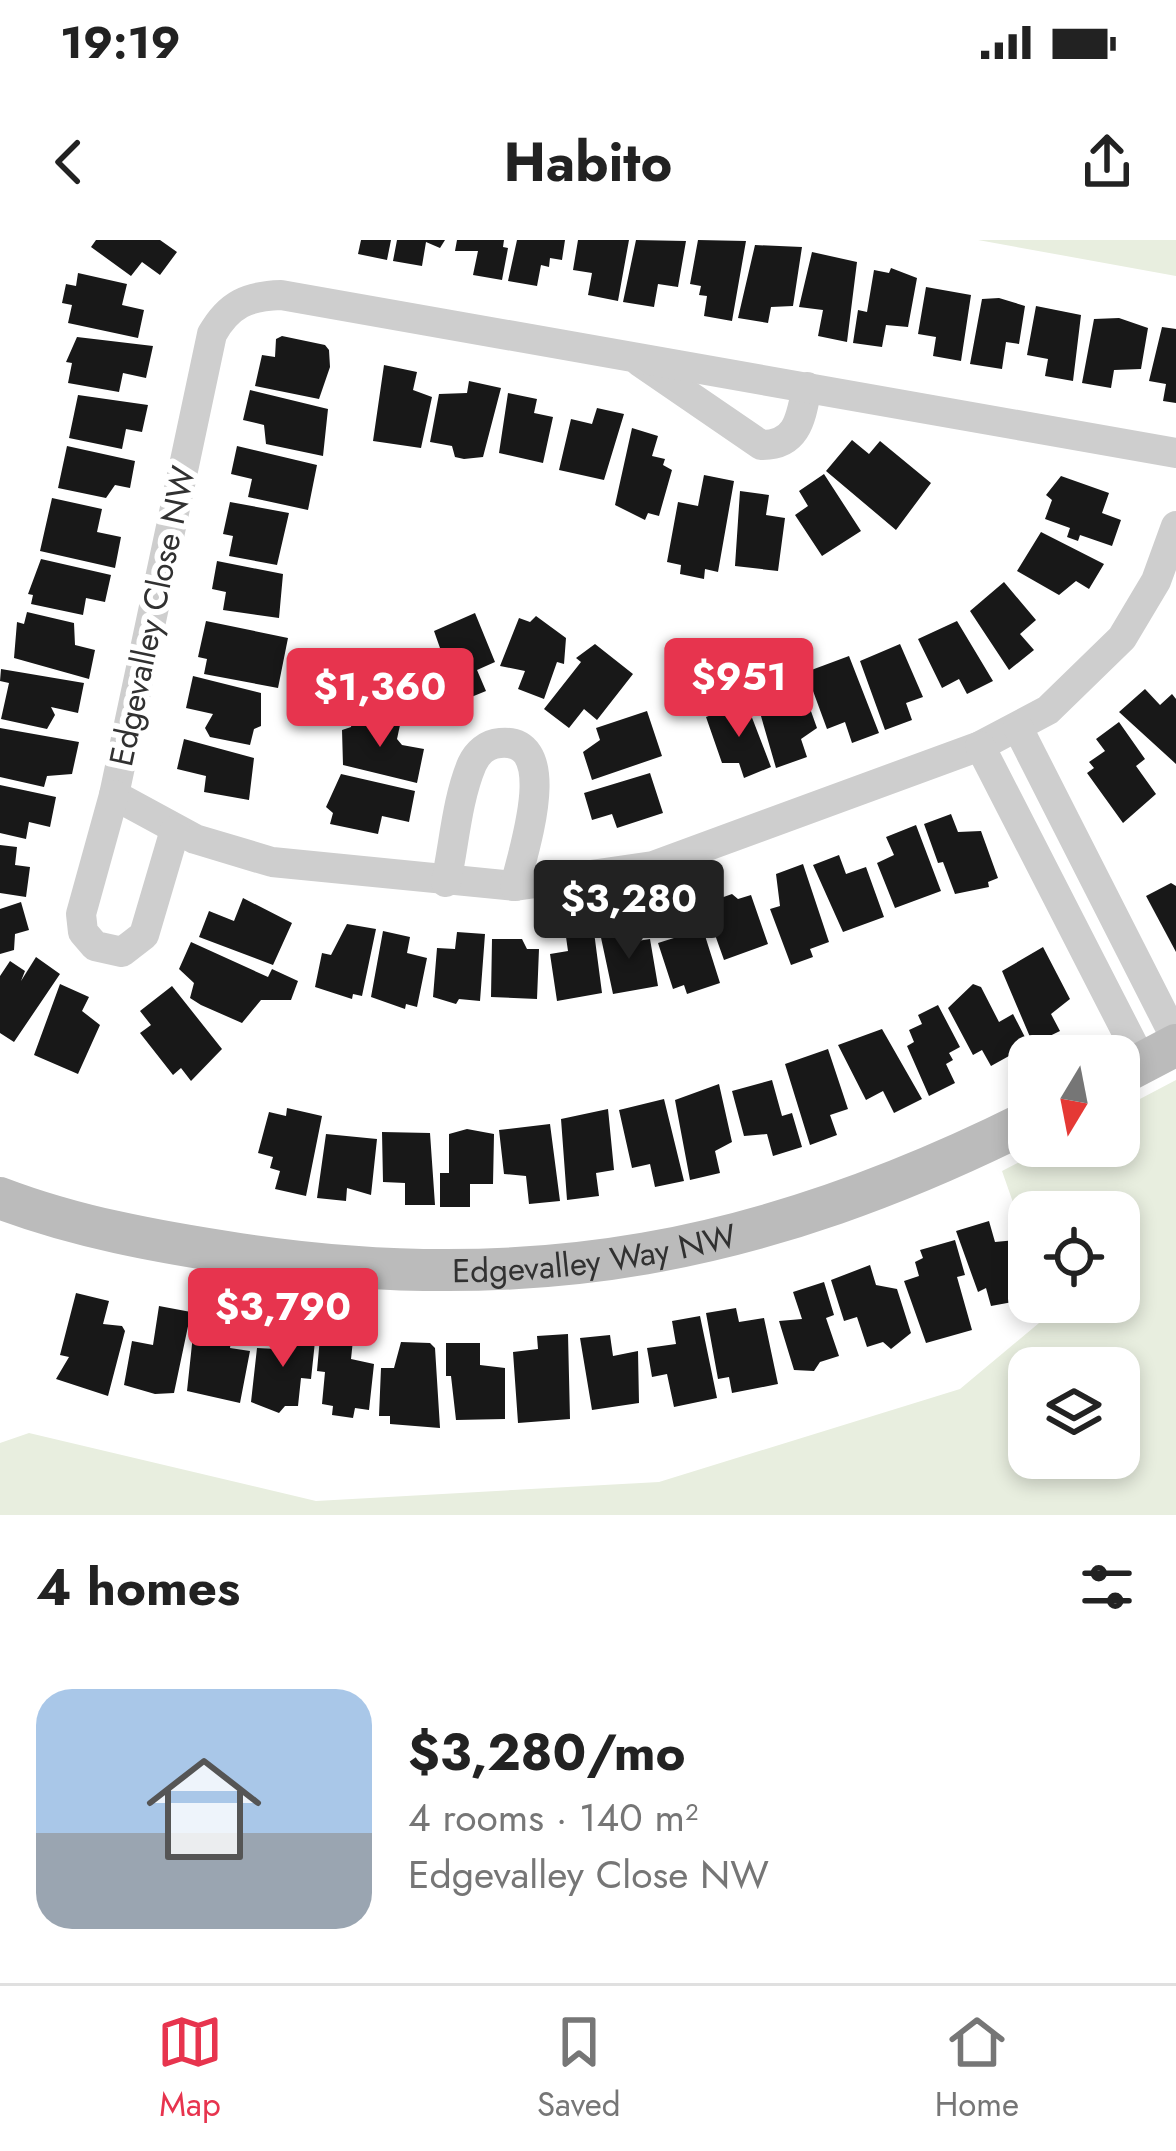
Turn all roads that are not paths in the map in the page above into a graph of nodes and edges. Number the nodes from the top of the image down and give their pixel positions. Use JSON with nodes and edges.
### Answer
{"nodes":[{"id":1,"x":631,"y":355,"type":"junction"},
{"id":2,"x":807,"y":387,"type":"junction"},
{"id":3,"x":1176,"y":453,"type":"edge"},
{"id":4,"x":1176,"y":526,"type":"edge"},
{"id":5,"x":1018,"y":728,"type":"junction"},
{"id":6,"x":980,"y":746,"type":"junction"},
{"id":7,"x":114,"y":795,"type":"junction"},
{"id":8,"x":175,"y":830,"type":"junction"},
{"id":9,"x":446,"y":882,"type":"junction"},
{"id":10,"x":515,"y":886,"type":"junction"},
{"id":11,"x":1154,"y":1056,"type":"edge"},
{"id":12,"x":1008,"y":1129,"type":"edge"},
{"id":13,"x":0,"y":1198,"type":"edge"}],
"edges":[{"from":1,"to":2,"type":"street","name":"Edgevalley Close NW"},
{"from":1,"to":2,"type":"street","name":"Edgevalley Close NW"},
{"from":1,"to":7,"type":"street","name":"Edgevalley Close NW"},
{"from":2,"to":3,"type":"street","name":"Edgevalley Close NW"},
{"from":4,"to":5,"type":"street","name":"Edgevalley Close NW"},
{"from":5,"to":6,"type":"street","name":"Edgevalley Close NW"},
{"from":5,"to":11,"type":"street"},
{"from":6,"to":10,"type":"street","name":"Edgevalley Close NW"},
{"from":6,"to":11,"type":"street"},
{"from":7,"to":8,"type":"street","name":"Edgevalley Close NW"},
{"from":7,"to":8,"type":"street"},
{"from":8,"to":9,"type":"street","name":"Edgevalley Close NW"},
{"from":9,"to":10,"type":"street","name":"Edgevalley Close NW"},
{"from":9,"to":10,"type":"street"},
{"from":12,"to":13,"type":"street","name":"Edgevalley Way NW"}]}
